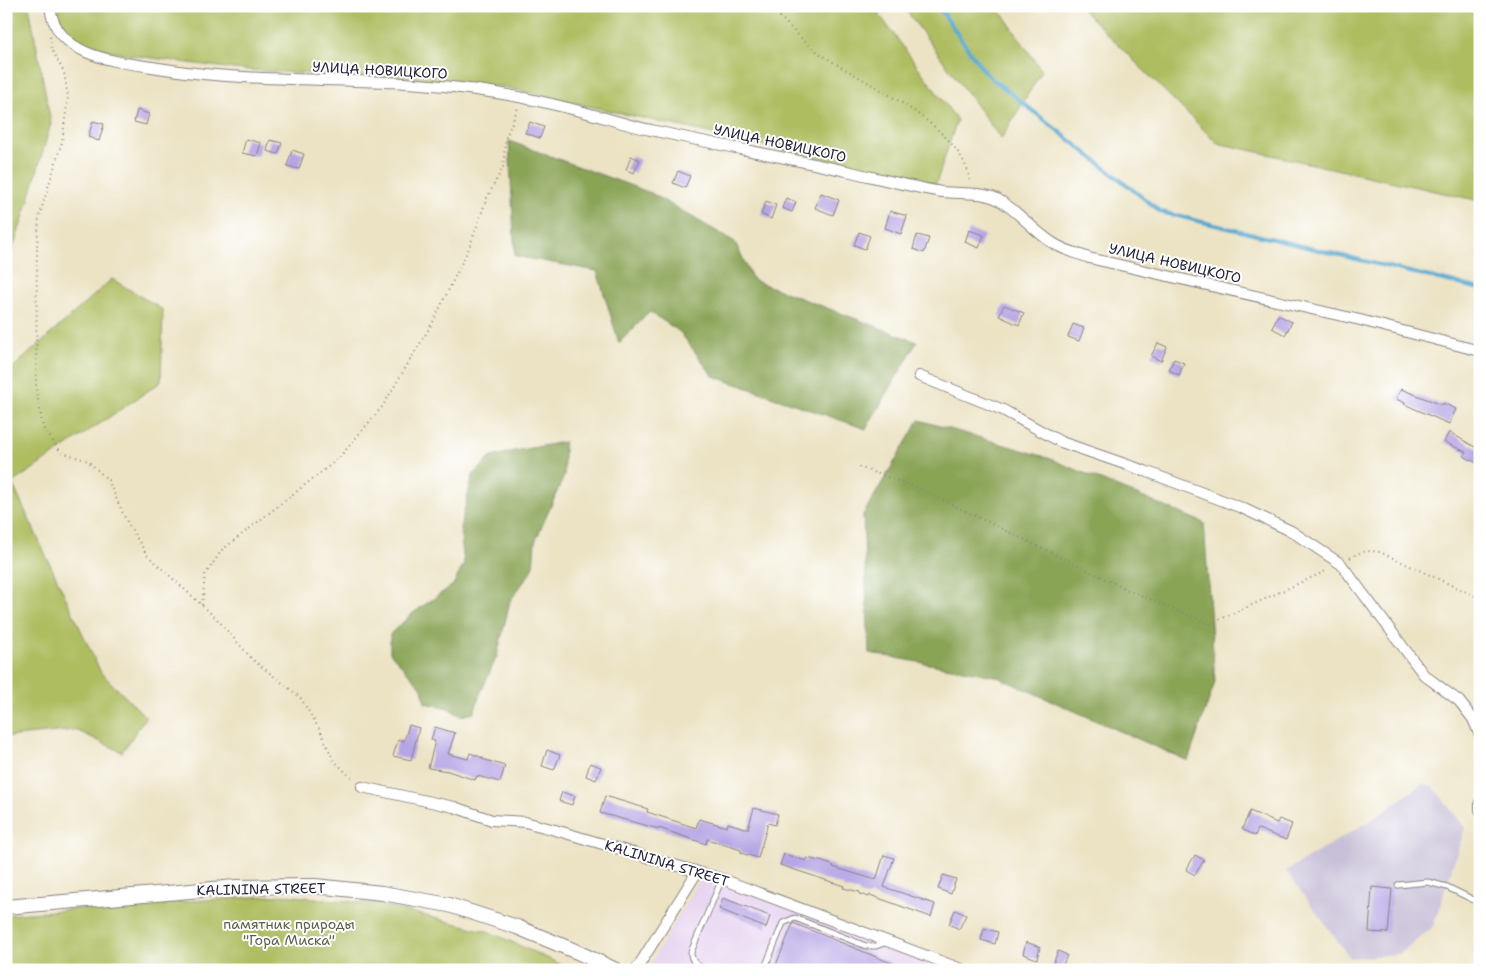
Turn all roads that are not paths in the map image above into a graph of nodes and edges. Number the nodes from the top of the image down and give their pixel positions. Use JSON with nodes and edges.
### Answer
{"nodes":[{"id":1,"x":50,"y":12,"type":"edge"},
{"id":2,"x":1480,"y":351,"type":"edge"},
{"id":3,"x":919,"y":376,"type":"dead end"},
{"id":4,"x":1480,"y":734,"type":"edge"},
{"id":5,"x":362,"y":787,"type":"road end"},
{"id":6,"x":1480,"y":802,"type":"edge"},
{"id":7,"x":1480,"y":810,"type":"edge"},
{"id":8,"x":697,"y":872,"type":"junction"},
{"id":9,"x":722,"y":879,"type":"junction"},
{"id":10,"x":1398,"y":885,"type":"dead end"},
{"id":11,"x":1480,"y":903,"type":"edge"},
{"id":12,"x":6,"y":907,"type":"edge"},
{"id":13,"x":889,"y":941,"type":"junction"},
{"id":14,"x":616,"y":970,"type":"edge"},
{"id":15,"x":636,"y":970,"type":"edge"},
{"id":16,"x":708,"y":970,"type":"edge"},
{"id":17,"x":764,"y":970,"type":"edge"},
{"id":18,"x":964,"y":970,"type":"edge"}],
"edges":[{"from":1,"to":2,"type":"street","name":"УЛИЦА НОВИЦКОГО"},
{"from":3,"to":4,"type":"street"},
{"from":5,"to":8,"type":"street","name":"KALININA STREET"},
{"from":6,"to":7,"type":"street"},
{"from":8,"to":9,"type":"street","name":"KALININA STREET"},
{"from":8,"to":15,"type":"street"},
{"from":9,"to":13,"type":"street","name":"KALININA STREET"},
{"from":9,"to":16,"type":"lane"},
{"from":10,"to":11,"type":"lane"},
{"from":12,"to":14,"type":"main road","name":"KALININA STREET"},
{"from":13,"to":17,"type":"lane"},
{"from":13,"to":18,"type":"street","name":"KALININA STREET"}]}
